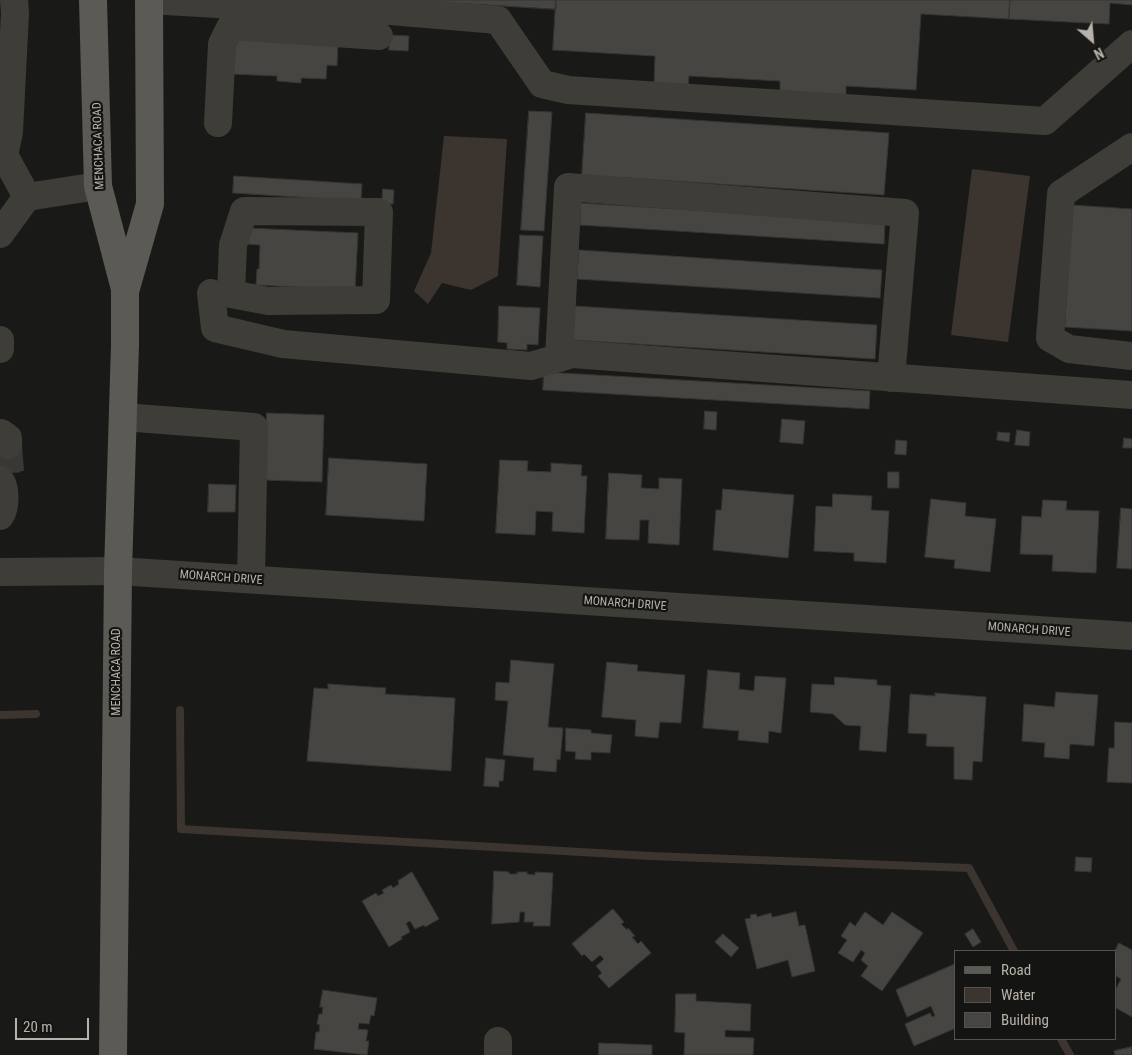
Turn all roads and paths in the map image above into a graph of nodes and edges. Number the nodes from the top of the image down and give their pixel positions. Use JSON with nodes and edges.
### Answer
{"nodes":[{"id":1,"x":14,"y":0,"type":"edge"},
{"id":2,"x":93,"y":0,"type":"edge"},
{"id":3,"x":149,"y":0,"type":"edge"},
{"id":4,"x":379,"y":36,"type":"dead end"},
{"id":5,"x":1132,"y":44,"type":"edge"},
{"id":6,"x":218,"y":123,"type":"dead end"},
{"id":7,"x":1132,"y":147,"type":"edge"},
{"id":8,"x":2,"y":156,"type":"edge"},
{"id":9,"x":98,"y":186,"type":"junction"},
{"id":10,"x":28,"y":197,"type":"junction"},
{"id":11,"x":0,"y":234,"type":"edge"},
{"id":12,"x":125,"y":289,"type":"junction"},
{"id":13,"x":221,"y":293,"type":"junction"},
{"id":14,"x":0,"y":340,"type":"edge"},
{"id":15,"x":0,"y":349,"type":"edge"},
{"id":16,"x":1132,"y":356,"type":"edge"},
{"id":17,"x":558,"y":358,"type":"junction"},
{"id":18,"x":891,"y":378,"type":"junction"},
{"id":19,"x":1132,"y":395,"type":"edge"},
{"id":20,"x":123,"y":417,"type":"junction"},
{"id":21,"x":4,"y":479,"type":"tunnel mouth"},
{"id":22,"x":0,"y":516,"type":"edge"},
{"id":23,"x":118,"y":571,"type":"junction"},
{"id":24,"x":0,"y":572,"type":"edge"},
{"id":25,"x":251,"y":580,"type":"junction"},
{"id":26,"x":1132,"y":636,"type":"edge"},
{"id":27,"x":113,"y":1055,"type":"edge"}],
"edges":[{"from":1,"to":8,"type":"street"},
{"from":2,"to":9,"type":"main road","name":"MENCHACA ROAD"},
{"from":3,"to":5,"type":"street"},
{"from":3,"to":12,"type":"main road","name":"MENCHACA ROAD"},
{"from":4,"to":6,"type":"street"},
{"from":7,"to":16,"type":"street"},
{"from":8,"to":10,"type":"street"},
{"from":9,"to":10,"type":"street"},
{"from":9,"to":12,"type":"main road","name":"MENCHACA ROAD"},
{"from":10,"to":11,"type":"street"},
{"from":12,"to":20,"type":"main road","name":"MENCHACA ROAD"},
{"from":13,"to":13,"type":"street"},
{"from":13,"to":17,"type":"street"},
{"from":14,"to":15,"type":"street"},
{"from":17,"to":18,"type":"street"},
{"from":17,"to":18,"type":"street"},
{"from":18,"to":19,"type":"street"},
{"from":20,"to":23,"type":"main road","name":"MENCHACA ROAD"},
{"from":20,"to":25,"type":"street"},
{"from":21,"to":22,"type":"street"},
{"from":23,"to":24,"type":"street","name":"MONARCH DRIVE"},
{"from":23,"to":25,"type":"street","name":"MONARCH DRIVE"},
{"from":23,"to":27,"type":"main road","name":"MENCHACA ROAD"},
{"from":25,"to":26,"type":"street","name":"MONARCH DRIVE"}]}
